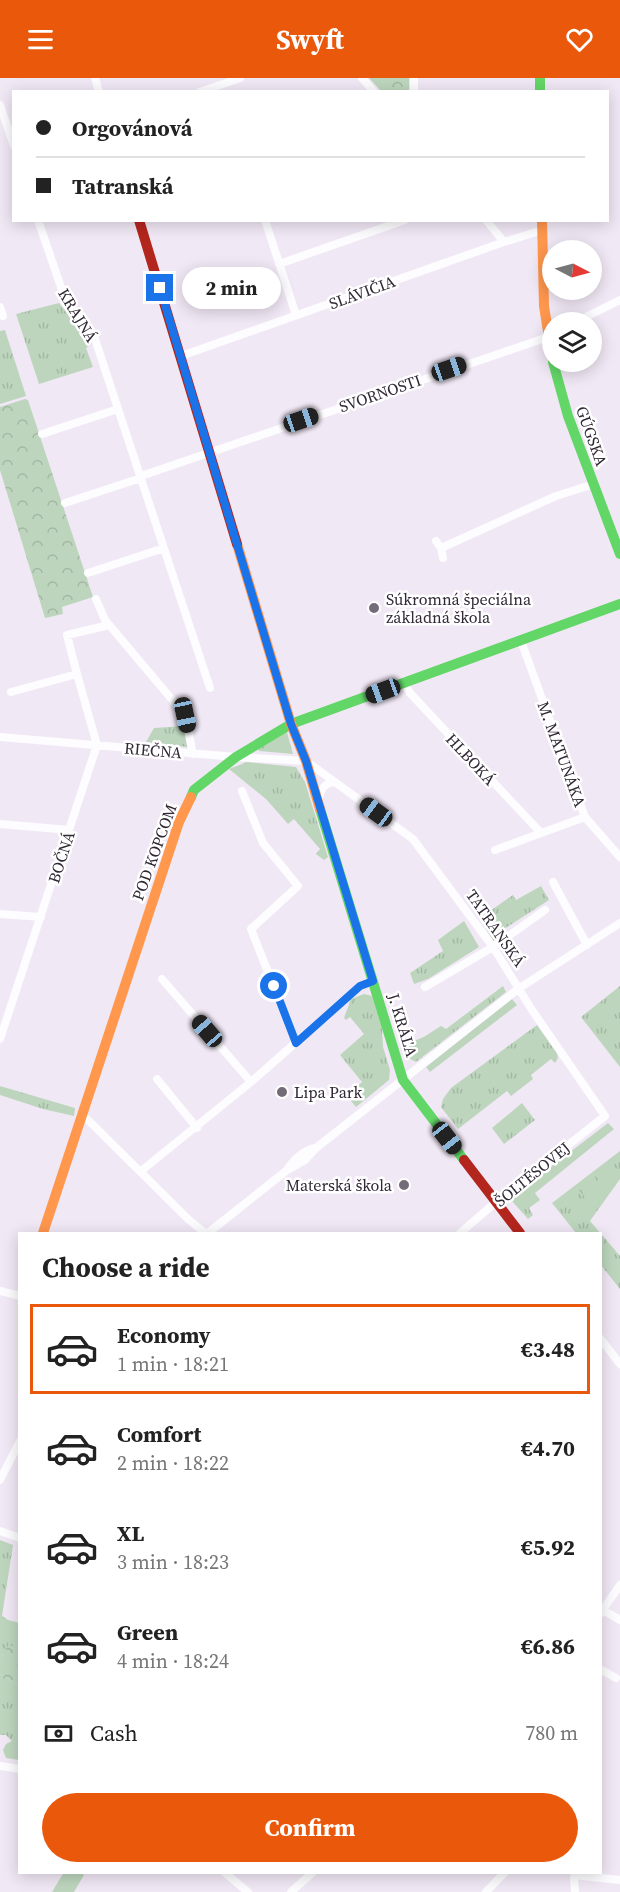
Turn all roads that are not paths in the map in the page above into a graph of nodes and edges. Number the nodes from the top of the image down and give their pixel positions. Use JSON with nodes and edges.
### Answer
{"nodes":[{"id":1,"x":240,"y":78,"type":"edge"},
{"id":2,"x":362,"y":78,"type":"edge"},
{"id":3,"x":219,"y":88,"type":"edge"},
{"id":4,"x":372,"y":90,"type":"edge"},
{"id":5,"x":0,"y":105,"type":"edge"},
{"id":6,"x":12,"y":140,"type":"edge"},
{"id":7,"x":39,"y":222,"type":"edge"},
{"id":8,"x":140,"y":222,"type":"edge"},
{"id":9,"x":266,"y":222,"type":"edge"},
{"id":10,"x":399,"y":222,"type":"edge"},
{"id":11,"x":488,"y":222,"type":"edge"},
{"id":12,"x":543,"y":225,"type":"edge"},
{"id":13,"x":504,"y":242,"type":"junction"},
{"id":14,"x":279,"y":264,"type":"junction"},
{"id":15,"x":620,"y":300,"type":"edge"},
{"id":16,"x":546,"y":312,"type":"edge"},
{"id":17,"x":596,"y":312,"type":"edge"},
{"id":18,"x":297,"y":315,"type":"junction"},
{"id":19,"x":542,"y":338,"type":"edge"},
{"id":20,"x":181,"y":356,"type":"junction"},
{"id":21,"x":556,"y":372,"type":"edge"},
{"id":22,"x":118,"y":409,"type":"junction"},
{"id":23,"x":42,"y":434,"type":"dead end"},
{"id":24,"x":209,"y":452,"type":"junction"},
{"id":25,"x":141,"y":477,"type":"junction"},
{"id":26,"x":594,"y":484,"type":"junction"},
{"id":27,"x":64,"y":503,"type":"dead end"},
{"id":28,"x":436,"y":541,"type":"dead end"},
{"id":29,"x":164,"y":548,"type":"junction"},
{"id":30,"x":441,"y":548,"type":"junction"},
{"id":31,"x":620,"y":554,"type":"edge"},
{"id":32,"x":443,"y":558,"type":"dead end"},
{"id":33,"x":88,"y":573,"type":"dead end"},
{"id":34,"x":96,"y":599,"type":"dead end"},
{"id":35,"x":620,"y":604,"type":"edge"},
{"id":36,"x":109,"y":625,"type":"junction"},
{"id":37,"x":521,"y":641,"type":"junction"},
{"id":38,"x":77,"y":674,"type":"junction"},
{"id":39,"x":404,"y":683,"type":"junction"},
{"id":40,"x":210,"y":688,"type":"dead end"},
{"id":41,"x":11,"y":692,"type":"dead end"},
{"id":42,"x":291,"y":724,"type":"junction"},
{"id":43,"x":0,"y":737,"type":"edge"},
{"id":44,"x":97,"y":745,"type":"junction"},
{"id":45,"x":193,"y":754,"type":"junction"},
{"id":46,"x":236,"y":757,"type":"junction"},
{"id":47,"x":306,"y":761,"type":"junction"},
{"id":48,"x":335,"y":782,"type":"junction"},
{"id":49,"x":242,"y":791,"type":"dead end"},
{"id":50,"x":318,"y":801,"type":"junction"},
{"id":51,"x":585,"y":817,"type":"junction"},
{"id":52,"x":0,"y":824,"type":"edge"},
{"id":53,"x":69,"y":830,"type":"junction"},
{"id":54,"x":541,"y":833,"type":"junction"},
{"id":55,"x":495,"y":850,"type":"dead end"},
{"id":56,"x":620,"y":857,"type":"edge"},
{"id":57,"x":553,"y":882,"type":"dead end"},
{"id":58,"x":545,"y":910,"type":"dead end"},
{"id":59,"x":0,"y":914,"type":"edge"},
{"id":60,"x":40,"y":916,"type":"junction"},
{"id":61,"x":620,"y":923,"type":"edge"},
{"id":62,"x":587,"y":945,"type":"junction"},
{"id":63,"x":493,"y":947,"type":"junction"},
{"id":64,"x":162,"y":979,"type":"dead end"},
{"id":65,"x":373,"y":981,"type":"junction"},
{"id":66,"x":425,"y":987,"type":"dead end"},
{"id":67,"x":518,"y":988,"type":"junction"},
{"id":68,"x":0,"y":1003,"type":"edge"},
{"id":69,"x":11,"y":1004,"type":"junction"},
{"id":70,"x":0,"y":1039,"type":"edge"},
{"id":71,"x":296,"y":1043,"type":"junction"},
{"id":72,"x":157,"y":1079,"type":"dead end"},
{"id":73,"x":403,"y":1080,"type":"junction"},
{"id":74,"x":251,"y":1083,"type":"junction"},
{"id":75,"x":82,"y":1114,"type":"junction"},
{"id":76,"x":605,"y":1116,"type":"joint"},
{"id":77,"x":197,"y":1128,"type":"junction"},
{"id":78,"x":141,"y":1171,"type":"junction"},
{"id":79,"x":496,"y":1202,"type":"junction"},
{"id":80,"x":43,"y":1232,"type":"edge"},
{"id":81,"x":206,"y":1232,"type":"edge"},
{"id":82,"x":208,"y":1232,"type":"edge"},
{"id":83,"x":461,"y":1232,"type":"edge"},
{"id":84,"x":519,"y":1232,"type":"edge"},
{"id":85,"x":0,"y":1291,"type":"edge"},
{"id":86,"x":18,"y":1296,"type":"edge"},
{"id":87,"x":602,"y":1341,"type":"edge"},
{"id":88,"x":620,"y":1364,"type":"edge"},
{"id":89,"x":18,"y":1445,"type":"edge"},
{"id":90,"x":0,"y":1480,"type":"edge"},
{"id":91,"x":0,"y":1532,"type":"edge"},
{"id":92,"x":18,"y":1537,"type":"edge"},
{"id":93,"x":620,"y":1585,"type":"edge"},
{"id":94,"x":602,"y":1612,"type":"edge"},
{"id":95,"x":620,"y":1620,"type":"edge"},
{"id":96,"x":602,"y":1671,"type":"edge"},
{"id":97,"x":616,"y":1678,"type":"dead end"},
{"id":98,"x":0,"y":1766,"type":"edge"},
{"id":99,"x":18,"y":1769,"type":"edge"},
{"id":100,"x":226,"y":1874,"type":"edge"},
{"id":101,"x":311,"y":1874,"type":"edge"},
{"id":102,"x":503,"y":1874,"type":"edge"},
{"id":103,"x":575,"y":1874,"type":"edge"},
{"id":104,"x":581,"y":1874,"type":"edge"},
{"id":105,"x":620,"y":1880,"type":"edge"},
{"id":106,"x":248,"y":1892,"type":"edge"},
{"id":107,"x":291,"y":1892,"type":"edge"},
{"id":108,"x":486,"y":1892,"type":"edge"},
{"id":109,"x":575,"y":1892,"type":"edge"}],
"edges":[{"from":1,"to":3,"type":"street"},
{"from":2,"to":4,"type":"street"},
{"from":5,"to":6,"type":"street"},
{"from":7,"to":22,"type":"street","name":"KRAJNÁ"},
{"from":8,"to":20,"type":"street"},
{"from":9,"to":14,"type":"street"},
{"from":10,"to":14,"type":"street"},
{"from":11,"to":13,"type":"street"},
{"from":12,"to":13,"type":"street","name":"SLÁVIČIA"},
{"from":12,"to":16,"type":"street"},
{"from":13,"to":18,"type":"street","name":"SLÁVIČIA"},
{"from":14,"to":18,"type":"street"},
{"from":15,"to":17,"type":"street"},
{"from":18,"to":20,"type":"street","name":"SLÁVIČIA"},
{"from":19,"to":24,"type":"street","name":"SVORNOSTI"},
{"from":20,"to":24,"type":"street"},
{"from":21,"to":26,"type":"street","name":"GÚGSKA"},
{"from":22,"to":23,"type":"street"},
{"from":22,"to":25,"type":"street","name":"KRAJNÁ"},
{"from":24,"to":25,"type":"street","name":"SVORNOSTI"},
{"from":24,"to":42,"type":"street"},
{"from":25,"to":27,"type":"street"},
{"from":25,"to":29,"type":"street","name":"KRAJNÁ"},
{"from":26,"to":30,"type":"street"},
{"from":26,"to":31,"type":"street","name":"GÚGSKA"},
{"from":28,"to":30,"type":"street"},
{"from":29,"to":33,"type":"street"},
{"from":29,"to":40,"type":"street","name":"KRAJNÁ"},
{"from":30,"to":32,"type":"street"},
{"from":34,"to":36,"type":"street"},
{"from":35,"to":37,"type":"street","name":"POD KOPCOM"},
{"from":36,"to":38,"type":"street"},
{"from":36,"to":45,"type":"street"},
{"from":37,"to":39,"type":"street","name":"POD KOPCOM"},
{"from":37,"to":51,"type":"street","name":"M. MATUNÁKA"},
{"from":38,"to":41,"type":"street"},
{"from":38,"to":44,"type":"street"},
{"from":39,"to":42,"type":"street","name":"POD KOPCOM"},
{"from":39,"to":54,"type":"street","name":"HLBOKÁ"},
{"from":42,"to":46,"type":"street","name":"POD KOPCOM"},
{"from":42,"to":47,"type":"street"},
{"from":43,"to":44,"type":"street","name":"RIEČNA"},
{"from":44,"to":45,"type":"street","name":"RIEČNA"},
{"from":44,"to":53,"type":"street","name":"BOČNÁ"},
{"from":45,"to":46,"type":"street","name":"RIEČNA"},
{"from":46,"to":47,"type":"street","name":"RIEČNA"},
{"from":46,"to":75,"type":"street","name":"POD KOPCOM"},
{"from":47,"to":48,"type":"street","name":"TATRANSKÁ"},
{"from":47,"to":50,"type":"street","name":"J. KRÁĽA"},
{"from":48,"to":50,"type":"street"},
{"from":48,"to":63,"type":"street","name":"TATRANSKÁ"},
{"from":49,"to":71,"type":"street"},
{"from":50,"to":65,"type":"street","name":"J. KRÁĽA"},
{"from":51,"to":54,"type":"street"},
{"from":51,"to":56,"type":"street","name":"M. MATUNÁKA"},
{"from":52,"to":53,"type":"street"},
{"from":53,"to":60,"type":"street","name":"BOČNÁ"},
{"from":54,"to":55,"type":"street"},
{"from":57,"to":62,"type":"street"},
{"from":58,"to":63,"type":"street"},
{"from":59,"to":60,"type":"street"},
{"from":60,"to":69,"type":"street","name":"BOČNÁ"},
{"from":61,"to":62,"type":"street"},
{"from":62,"to":67,"type":"street"},
{"from":63,"to":66,"type":"street"},
{"from":63,"to":67,"type":"street","name":"TATRANSKÁ"},
{"from":64,"to":74,"type":"street"},
{"from":65,"to":71,"type":"street"},
{"from":65,"to":73,"type":"street","name":"J. KRÁĽA"},
{"from":67,"to":73,"type":"street"},
{"from":67,"to":76,"type":"street","name":"TATRANSKÁ"},
{"from":68,"to":69,"type":"street"},
{"from":69,"to":70,"type":"street","name":"BOČNÁ"},
{"from":71,"to":74,"type":"street"},
{"from":72,"to":77,"type":"street"},
{"from":73,"to":79,"type":"street","name":"J. KRÁĽA"},
{"from":73,"to":82,"type":"street"},
{"from":74,"to":77,"type":"street"},
{"from":75,"to":78,"type":"street"},
{"from":75,"to":80,"type":"street","name":"POD KOPCOM"},
{"from":76,"to":79,"type":"street","name":"ŠOLTÉSOVEJ"},
{"from":77,"to":78,"type":"street"},
{"from":78,"to":81,"type":"street"},
{"from":79,"to":83,"type":"street","name":"ŠOLTÉSOVEJ"},
{"from":79,"to":84,"type":"street","name":"J. KRÁĽA"},
{"from":85,"to":86,"type":"street"},
{"from":87,"to":88,"type":"street"},
{"from":89,"to":90,"type":"street"},
{"from":91,"to":92,"type":"street"},
{"from":93,"to":94,"type":"street"},
{"from":94,"to":95,"type":"street"},
{"from":96,"to":97,"type":"street"},
{"from":98,"to":99,"type":"street"},
{"from":100,"to":106,"type":"street"},
{"from":101,"to":107,"type":"street"},
{"from":102,"to":108,"type":"street"},
{"from":103,"to":109,"type":"street"},
{"from":104,"to":105,"type":"street"}]}
